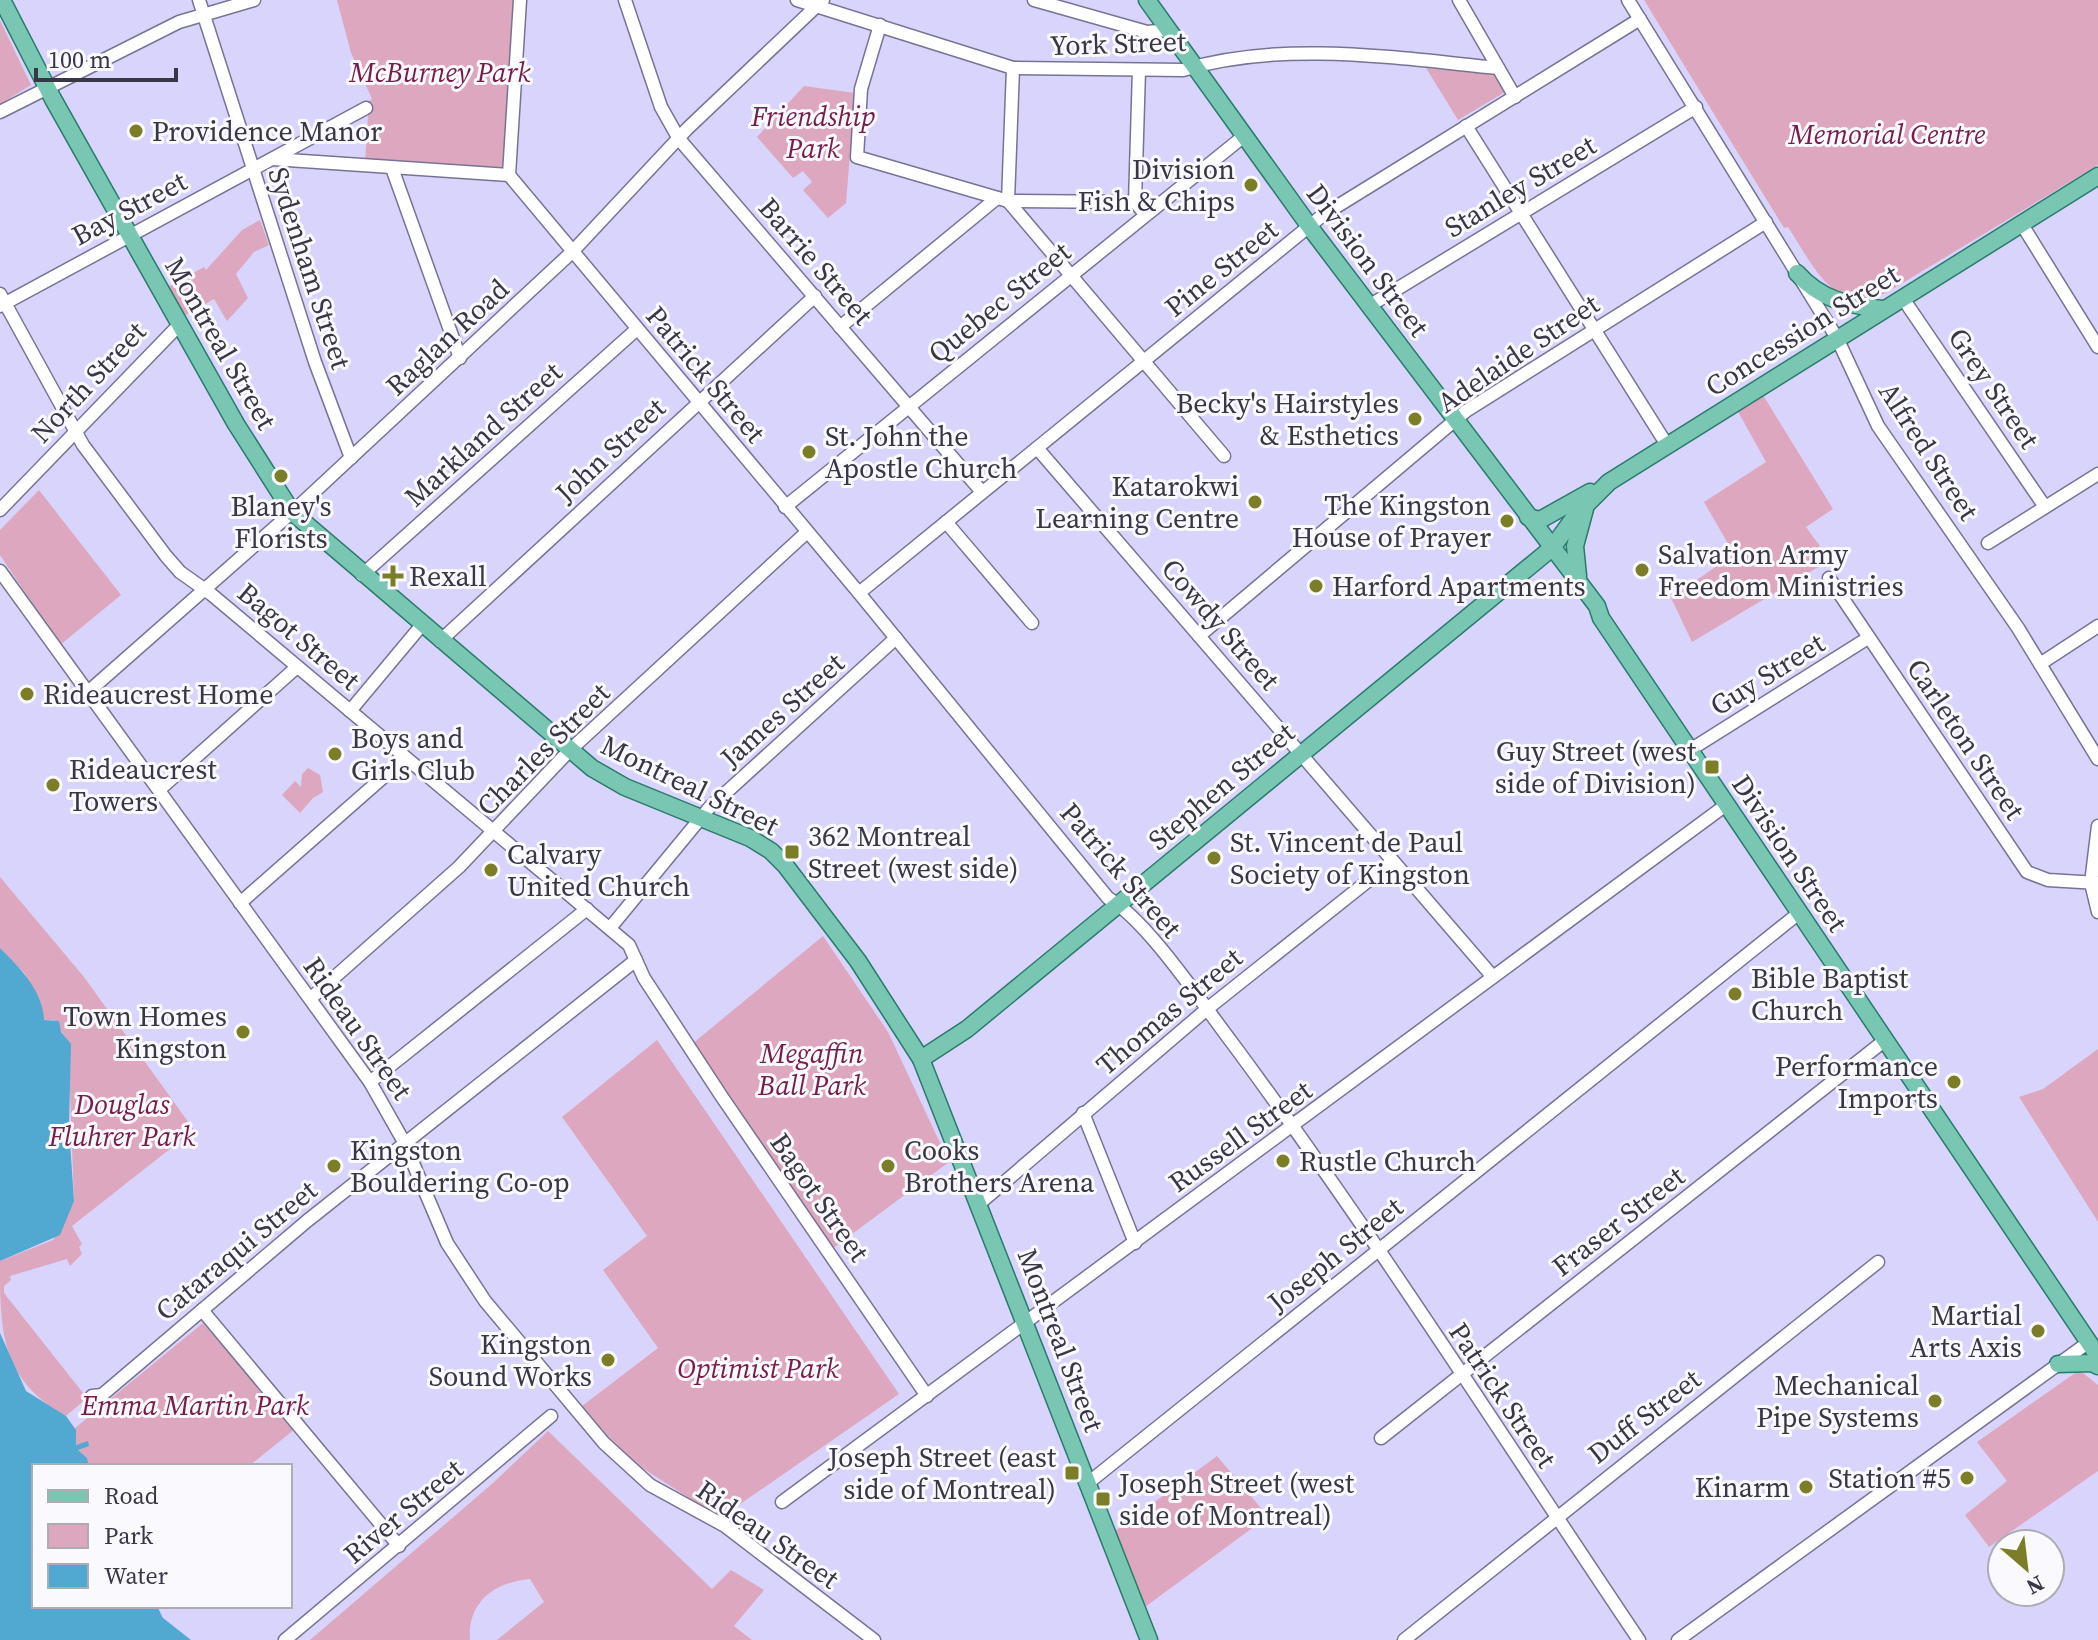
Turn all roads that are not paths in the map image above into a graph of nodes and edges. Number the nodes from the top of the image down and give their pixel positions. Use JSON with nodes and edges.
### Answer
{"nodes":[{"id":1,"x":2,"y":0,"type":"edge"},
{"id":2,"x":199,"y":0,"type":"edge"},
{"id":3,"x":254,"y":0,"type":"edge"},
{"id":4,"x":520,"y":0,"type":"edge"},
{"id":5,"x":625,"y":0,"type":"edge"},
{"id":6,"x":797,"y":0,"type":"edge"},
{"id":7,"x":1034,"y":0,"type":"edge"},
{"id":8,"x":1147,"y":0,"type":"edge"},
{"id":9,"x":1459,"y":0,"type":"edge"},
{"id":10,"x":1628,"y":0,"type":"edge"},
{"id":11,"x":820,"y":3,"type":"edge"},
{"id":12,"x":204,"y":14,"type":"junction"},
{"id":13,"x":1640,"y":19,"type":"junction"},
{"id":14,"x":880,"y":25,"type":"junction"},
{"id":15,"x":1169,"y":30,"type":"junction"},
{"id":16,"x":1195,"y":67,"type":"junction"},
{"id":17,"x":1013,"y":68,"type":"junction"},
{"id":18,"x":1498,"y":68,"type":"junction"},
{"id":19,"x":1139,"y":70,"type":"junction"},
{"id":20,"x":47,"y":89,"type":"junction"},
{"id":21,"x":1515,"y":97,"type":"junction"},
{"id":22,"x":1696,"y":107,"type":"junction"},
{"id":23,"x":366,"y":108,"type":"dead end"},
{"id":24,"x":0,"y":112,"type":"edge"},
{"id":25,"x":1466,"y":126,"type":"junction"},
{"id":26,"x":1244,"y":136,"type":"junction"},
{"id":27,"x":679,"y":139,"type":"junction"},
{"id":28,"x":273,"y":159,"type":"junction"},
{"id":29,"x":392,"y":168,"type":"junction"},
{"id":30,"x":252,"y":170,"type":"junction"},
{"id":31,"x":509,"y":175,"type":"junction"},
{"id":32,"x":2098,"y":176,"type":"edge"},
{"id":33,"x":1002,"y":199,"type":"junction"},
{"id":34,"x":1135,"y":202,"type":"junction"},
{"id":35,"x":1145,"y":214,"type":"junction"},
{"id":36,"x":1521,"y":214,"type":"junction"},
{"id":37,"x":1766,"y":222,"type":"junction"},
{"id":38,"x":2021,"y":223,"type":"junction"},
{"id":39,"x":1310,"y":227,"type":"junction"},
{"id":40,"x":130,"y":234,"type":"junction"},
{"id":41,"x":572,"y":252,"type":"junction"},
{"id":42,"x":1797,"y":273,"type":"junction"},
{"id":43,"x":1071,"y":275,"type":"junction"},
{"id":44,"x":815,"y":296,"type":"junction"},
{"id":45,"x":1902,"y":297,"type":"junction"},
{"id":46,"x":2,"y":301,"type":"edge"},
{"id":47,"x":1369,"y":306,"type":"junction"},
{"id":48,"x":1882,"y":309,"type":"junction"},
{"id":49,"x":180,"y":324,"type":"junction"},
{"id":50,"x":840,"y":327,"type":"junction"},
{"id":51,"x":637,"y":329,"type":"junction"},
{"id":52,"x":1595,"y":330,"type":"junction"},
{"id":53,"x":1837,"y":338,"type":"junction"},
{"id":54,"x":2098,"y":347,"type":"edge"},
{"id":55,"x":460,"y":358,"type":"junction"},
{"id":56,"x":1144,"y":361,"type":"junction"},
{"id":57,"x":698,"y":401,"type":"junction"},
{"id":58,"x":908,"y":407,"type":"junction"},
{"id":59,"x":1455,"y":420,"type":"junction"},
{"id":60,"x":76,"y":431,"type":"junction"},
{"id":61,"x":1667,"y":445,"type":"junction"},
{"id":62,"x":1037,"y":448,"type":"junction"},
{"id":63,"x":1224,"y":456,"type":"dead end"},
{"id":64,"x":351,"y":458,"type":"junction"},
{"id":65,"x":2098,"y":474,"type":"edge"},
{"id":66,"x":1609,"y":482,"type":"junction"},
{"id":67,"x":982,"y":492,"type":"junction"},
{"id":68,"x":1587,"y":504,"type":"junction"},
{"id":69,"x":785,"y":507,"type":"junction"},
{"id":70,"x":2045,"y":507,"type":"junction"},
{"id":71,"x":0,"y":510,"type":"edge"},
{"id":72,"x":292,"y":512,"type":"junction"},
{"id":73,"x":1528,"y":517,"type":"junction"},
{"id":74,"x":946,"y":522,"type":"junction"},
{"id":75,"x":807,"y":532,"type":"junction"},
{"id":76,"x":1988,"y":543,"type":"dead end"},
{"id":77,"x":1552,"y":548,"type":"junction"},
{"id":78,"x":0,"y":571,"type":"edge"},
{"id":79,"x":362,"y":575,"type":"junction"},
{"id":80,"x":1578,"y":578,"type":"junction"},
{"id":81,"x":1829,"y":578,"type":"dead end"},
{"id":82,"x":204,"y":590,"type":"junction"},
{"id":83,"x":859,"y":593,"type":"junction"},
{"id":84,"x":1601,"y":618,"type":"junction"},
{"id":85,"x":1032,"y":623,"type":"dead end"},
{"id":86,"x":421,"y":626,"type":"junction"},
{"id":87,"x":2098,"y":626,"type":"edge"},
{"id":88,"x":1199,"y":636,"type":"junction"},
{"id":89,"x":896,"y":638,"type":"junction"},
{"id":90,"x":1868,"y":638,"type":"junction"},
{"id":91,"x":440,"y":641,"type":"junction"},
{"id":92,"x":2040,"y":664,"type":"junction"},
{"id":93,"x":297,"y":667,"type":"junction"},
{"id":94,"x":88,"y":692,"type":"junction"},
{"id":95,"x":350,"y":711,"type":"junction"},
{"id":96,"x":1690,"y":750,"type":"junction"},
{"id":97,"x":569,"y":751,"type":"junction"},
{"id":98,"x":1300,"y":754,"type":"junction"},
{"id":99,"x":405,"y":758,"type":"junction"},
{"id":100,"x":2098,"y":759,"type":"edge"},
{"id":101,"x":159,"y":790,"type":"junction"},
{"id":102,"x":1726,"y":805,"type":"junction"},
{"id":103,"x":702,"y":818,"type":"junction"},
{"id":104,"x":2098,"y":826,"type":"edge"},
{"id":105,"x":494,"y":833,"type":"junction"},
{"id":106,"x":1393,"y":861,"type":"junction"},
{"id":107,"x":2095,"y":883,"type":"edge"},
{"id":108,"x":240,"y":903,"type":"junction"},
{"id":109,"x":1119,"y":904,"type":"junction"},
{"id":110,"x":587,"y":909,"type":"junction"},
{"id":111,"x":2098,"y":912,"type":"edge"},
{"id":112,"x":1799,"y":913,"type":"junction"},
{"id":113,"x":610,"y":928,"type":"junction"},
{"id":114,"x":636,"y":960,"type":"junction"},
{"id":115,"x":1493,"y":977,"type":"junction"},
{"id":116,"x":311,"y":998,"type":"junction"},
{"id":117,"x":1207,"y":1009,"type":"junction"},
{"id":118,"x":1884,"y":1041,"type":"junction"},
{"id":119,"x":921,"y":1059,"type":"junction"},
{"id":120,"x":370,"y":1082,"type":"junction"},
{"id":121,"x":1083,"y":1113,"type":"junction"},
{"id":122,"x":1294,"y":1126,"type":"junction"},
{"id":123,"x":404,"y":1142,"type":"junction"},
{"id":124,"x":980,"y":1203,"type":"junction"},
{"id":125,"x":1135,"y":1243,"type":"junction"},
{"id":126,"x":1378,"y":1251,"type":"junction"},
{"id":127,"x":1878,"y":1262,"type":"dead end"},
{"id":128,"x":202,"y":1310,"type":"junction"},
{"id":129,"x":1026,"y":1325,"type":"junction"},
{"id":130,"x":2094,"y":1349,"type":"edge"},
{"id":131,"x":2058,"y":1364,"type":"junction"},
{"id":132,"x":2098,"y":1366,"type":"edge"},
{"id":133,"x":1461,"y":1375,"type":"junction"},
{"id":134,"x":92,"y":1396,"type":"dead end"},
{"id":135,"x":927,"y":1396,"type":"junction"},
{"id":136,"x":551,"y":1416,"type":"dead end"},
{"id":137,"x":1381,"y":1438,"type":"dead end"},
{"id":138,"x":1088,"y":1483,"type":"junction"},
{"id":139,"x":782,"y":1502,"type":"dead end"},
{"id":140,"x":1555,"y":1516,"type":"junction"},
{"id":141,"x":399,"y":1546,"type":"junction"},
{"id":142,"x":285,"y":1640,"type":"edge"},
{"id":143,"x":874,"y":1640,"type":"edge"},
{"id":144,"x":1149,"y":1640,"type":"edge"},
{"id":145,"x":1404,"y":1640,"type":"edge"},
{"id":146,"x":1639,"y":1640,"type":"edge"},
{"id":147,"x":1678,"y":1640,"type":"edge"}],
"edges":[{"from":1,"to":20,"type":"main road","name":"Montreal Street"},
{"from":2,"to":12,"type":"street","name":"Sydenham Street"},
{"from":3,"to":12,"type":"street"},
{"from":4,"to":31,"type":"street"},
{"from":5,"to":27,"type":"street","name":"Barrie Street"},
{"from":6,"to":11,"type":"street","name":"York Street"},
{"from":7,"to":15,"type":"street"},
{"from":8,"to":15,"type":"main road","name":"Division Street"},
{"from":9,"to":18,"type":"street"},
{"from":10,"to":13,"type":"street","name":"Alfred Street"},
{"from":11,"to":14,"type":"street","name":"York Street"},
{"from":11,"to":27,"type":"street","name":"Raglan Road"},
{"from":12,"to":20,"type":"street"},
{"from":12,"to":30,"type":"street","name":"Sydenham Street"},
{"from":13,"to":21,"type":"street","name":"Pine Street"},
{"from":13,"to":22,"type":"street","name":"Alfred Street"},
{"from":14,"to":17,"type":"street","name":"York Street"},
{"from":14,"to":33,"type":"street"},
{"from":15,"to":16,"type":"main road","name":"Division Street"},
{"from":16,"to":18,"type":"street","name":"York Street"},
{"from":16,"to":19,"type":"street","name":"York Street"},
{"from":16,"to":26,"type":"main road","name":"Division Street"},
{"from":17,"to":19,"type":"street","name":"York Street"},
{"from":17,"to":33,"type":"street"},
{"from":18,"to":21,"type":"street"},
{"from":19,"to":34,"type":"street"},
{"from":20,"to":24,"type":"street"},
{"from":20,"to":40,"type":"main road","name":"Montreal Street"},
{"from":21,"to":25,"type":"street","name":"Pine Street"},
{"from":22,"to":36,"type":"street","name":"Stanley Street"},
{"from":22,"to":37,"type":"street","name":"Alfred Street"},
{"from":23,"to":28,"type":"street","name":"Bay Street"},
{"from":25,"to":36,"type":"street"},
{"from":25,"to":39,"type":"street","name":"Pine Street"},
{"from":26,"to":35,"type":"street","name":"Quebec Street"},
{"from":26,"to":39,"type":"main road","name":"Division Street"},
{"from":27,"to":41,"type":"street","name":"Raglan Road"},
{"from":27,"to":44,"type":"street","name":"Barrie Street"},
{"from":28,"to":29,"type":"street"},
{"from":28,"to":30,"type":"street","name":"Bay Street"},
{"from":29,"to":31,"type":"street"},
{"from":29,"to":55,"type":"street"},
{"from":30,"to":40,"type":"street","name":"Bay Street"},
{"from":30,"to":64,"type":"street","name":"Sydenham Street"},
{"from":31,"to":41,"type":"street","name":"Patrick Street"},
{"from":32,"to":38,"type":"main road","name":"Concession Street"},
{"from":33,"to":34,"type":"street"},
{"from":33,"to":43,"type":"street"},
{"from":33,"to":50,"type":"street"},
{"from":34,"to":35,"type":"street"},
{"from":35,"to":43,"type":"street","name":"Quebec Street"},
{"from":36,"to":47,"type":"street","name":"Stanley Street"},
{"from":36,"to":52,"type":"street"},
{"from":37,"to":42,"type":"street","name":"Alfred Street"},
{"from":37,"to":52,"type":"street","name":"Adelaide Street"},
{"from":38,"to":45,"type":"main road","name":"Concession Street"},
{"from":38,"to":54,"type":"street"},
{"from":39,"to":47,"type":"main road","name":"Division Street"},
{"from":39,"to":56,"type":"street","name":"Pine Street"},
{"from":40,"to":46,"type":"street","name":"Bay Street"},
{"from":40,"to":49,"type":"main road","name":"Montreal Street"},
{"from":41,"to":51,"type":"street","name":"Patrick Street"},
{"from":41,"to":55,"type":"street","name":"Raglan Road"},
{"from":42,"to":48,"type":"main road"},
{"from":42,"to":53,"type":"street","name":"Alfred Street"},
{"from":43,"to":56,"type":"street"},
{"from":43,"to":58,"type":"street","name":"Quebec Street"},
{"from":44,"to":50,"type":"street","name":"Barrie Street"},
{"from":44,"to":57,"type":"street","name":"John Street"},
{"from":45,"to":48,"type":"main road","name":"Concession Street"},
{"from":45,"to":70,"type":"street","name":"Grey Street"},
{"from":46,"to":60,"type":"street","name":"Bagot Street"},
{"from":47,"to":59,"type":"main road","name":"Division Street"},
{"from":48,"to":53,"type":"main road","name":"Concession Street"},
{"from":49,"to":60,"type":"street","name":"North Street"},
{"from":49,"to":72,"type":"main road","name":"Montreal Street"},
{"from":50,"to":58,"type":"street","name":"Barrie Street"},
{"from":51,"to":57,"type":"street","name":"Patrick Street"},
{"from":51,"to":79,"type":"street","name":"Markland Street"},
{"from":52,"to":59,"type":"street","name":"Adelaide Street"},
{"from":52,"to":61,"type":"street"},
{"from":53,"to":61,"type":"main road","name":"Concession Street"},
{"from":53,"to":92,"type":"street","name":"Alfred Street"},
{"from":55,"to":64,"type":"street","name":"Raglan Road"},
{"from":56,"to":62,"type":"street","name":"Pine Street"},
{"from":56,"to":63,"type":"street"},
{"from":57,"to":69,"type":"street","name":"Patrick Street"},
{"from":57,"to":91,"type":"street","name":"John Street"},
{"from":58,"to":67,"type":"street","name":"Barrie Street"},
{"from":58,"to":69,"type":"street","name":"Quebec Street"},
{"from":59,"to":73,"type":"main road","name":"Division Street"},
{"from":59,"to":88,"type":"street","name":"Adelaide Street"},
{"from":60,"to":71,"type":"street","name":"North Street"},
{"from":60,"to":82,"type":"street","name":"Bagot Street"},
{"from":61,"to":66,"type":"main road","name":"Concession Street"},
{"from":62,"to":67,"type":"street","name":"Pine Street"},
{"from":62,"to":88,"type":"street","name":"Cowdy Street"},
{"from":64,"to":72,"type":"street","name":"Raglan Road"},
{"from":65,"to":70,"type":"street"},
{"from":66,"to":68,"type":"main road","name":"Concession Street"},
{"from":66,"to":73,"type":"main road"},
{"from":67,"to":74,"type":"street","name":"Pine Street"},
{"from":68,"to":77,"type":"main road","name":"Concession Street"},
{"from":68,"to":80,"type":"main road"},
{"from":69,"to":75,"type":"street","name":"Patrick Street"},
{"from":70,"to":76,"type":"street"},
{"from":72,"to":79,"type":"main road","name":"Montreal Street"},
{"from":72,"to":82,"type":"street","name":"Raglan Road"},
{"from":73,"to":77,"type":"main road","name":"Division Street"},
{"from":74,"to":83,"type":"street","name":"Pine Street"},
{"from":74,"to":85,"type":"street"},
{"from":75,"to":83,"type":"street","name":"Patrick Street"},
{"from":75,"to":97,"type":"street","name":"Charles Street"},
{"from":77,"to":80,"type":"main road","name":"Division Street"},
{"from":77,"to":84,"type":"main road","name":"Division Street"},
{"from":77,"to":98,"type":"main road","name":"Stephen Street"},
{"from":78,"to":94,"type":"street","name":"Rideau Street"},
{"from":79,"to":86,"type":"main road","name":"Montreal Street"},
{"from":80,"to":84,"type":"main road","name":"Division Street"},
{"from":81,"to":90,"type":"street","name":"Carleton Street"},
{"from":82,"to":93,"type":"street","name":"Bagot Street"},
{"from":82,"to":94,"type":"street","name":"Raglan Road"},
{"from":83,"to":89,"type":"street","name":"Patrick Street"},
{"from":84,"to":96,"type":"main road","name":"Division Street"},
{"from":86,"to":91,"type":"main road","name":"Montreal Street"},
{"from":86,"to":95,"type":"street"},
{"from":87,"to":92,"type":"street"},
{"from":88,"to":98,"type":"street","name":"Cowdy Street"},
{"from":89,"to":103,"type":"street","name":"James Street"},
{"from":89,"to":109,"type":"street","name":"Patrick Street"},
{"from":90,"to":96,"type":"street","name":"Guy Street"},
{"from":90,"to":107,"type":"street","name":"Carleton Street"},
{"from":91,"to":97,"type":"main road","name":"Montreal Street"},
{"from":92,"to":100,"type":"street","name":"Alfred Street"},
{"from":93,"to":95,"type":"street","name":"Bagot Street"},
{"from":93,"to":101,"type":"street"},
{"from":94,"to":101,"type":"street","name":"Rideau Street"},
{"from":95,"to":99,"type":"street","name":"Bagot Street"},
{"from":96,"to":102,"type":"main road","name":"Division Street"},
{"from":97,"to":103,"type":"main road","name":"Montreal Street"},
{"from":97,"to":105,"type":"street","name":"Charles Street"},
{"from":98,"to":106,"type":"street","name":"Cowdy Street"},
{"from":98,"to":109,"type":"main road","name":"Stephen Street"},
{"from":99,"to":105,"type":"street","name":"Bagot Street"},
{"from":99,"to":108,"type":"street"},
{"from":101,"to":108,"type":"street","name":"Rideau Street"},
{"from":102,"to":112,"type":"main road","name":"Division Street"},
{"from":102,"to":115,"type":"street","name":"Russell Street"},
{"from":103,"to":113,"type":"street","name":"James Street"},
{"from":103,"to":119,"type":"main road","name":"Montreal Street"},
{"from":104,"to":107,"type":"street"},
{"from":105,"to":110,"type":"street","name":"Bagot Street"},
{"from":105,"to":116,"type":"street","name":"Charles Street"},
{"from":106,"to":115,"type":"street","name":"Cowdy Street"},
{"from":106,"to":117,"type":"street","name":"Thomas Street"},
{"from":107,"to":111,"type":"street"},
{"from":108,"to":116,"type":"street","name":"Rideau Street"},
{"from":109,"to":117,"type":"street","name":"Patrick Street"},
{"from":109,"to":119,"type":"main road","name":"Stephen Street"},
{"from":110,"to":113,"type":"street","name":"Bagot Street"},
{"from":110,"to":120,"type":"street"},
{"from":112,"to":118,"type":"main road","name":"Division Street"},
{"from":112,"to":126,"type":"street","name":"Joseph Street"},
{"from":113,"to":114,"type":"street","name":"Bagot Street"},
{"from":114,"to":123,"type":"street","name":"Cataraqui Street"},
{"from":114,"to":135,"type":"street","name":"Bagot Street"},
{"from":115,"to":122,"type":"street","name":"Russell Street"},
{"from":116,"to":120,"type":"street","name":"Rideau Street"},
{"from":117,"to":121,"type":"street","name":"Thomas Street"},
{"from":117,"to":122,"type":"street","name":"Patrick Street"},
{"from":118,"to":130,"type":"main road","name":"Division Street"},
{"from":118,"to":133,"type":"street","name":"Fraser Street"},
{"from":119,"to":124,"type":"main road","name":"Montreal Street"},
{"from":120,"to":123,"type":"street","name":"Rideau Street"},
{"from":121,"to":124,"type":"street","name":"Thomas Street"},
{"from":121,"to":125,"type":"street"},
{"from":122,"to":125,"type":"street","name":"Russell Street"},
{"from":122,"to":126,"type":"street","name":"Patrick Street"},
{"from":123,"to":128,"type":"street","name":"Cataraqui Street"},
{"from":123,"to":143,"type":"street","name":"Rideau Street"},
{"from":124,"to":129,"type":"main road","name":"Montreal Street"},
{"from":125,"to":129,"type":"street","name":"Russell Street"},
{"from":126,"to":133,"type":"street","name":"Patrick Street"},
{"from":126,"to":138,"type":"street","name":"Joseph Street"},
{"from":127,"to":140,"type":"street","name":"Duff Street"},
{"from":128,"to":134,"type":"street","name":"Cataraqui Street"},
{"from":128,"to":141,"type":"street"},
{"from":129,"to":135,"type":"street","name":"Russell Street"},
{"from":129,"to":138,"type":"main road","name":"Montreal Street"},
{"from":130,"to":131,"type":"street"},
{"from":131,"to":132,"type":"main road"},
{"from":131,"to":147,"type":"street"},
{"from":133,"to":137,"type":"street","name":"Fraser Street"},
{"from":133,"to":140,"type":"street","name":"Patrick Street"},
{"from":135,"to":139,"type":"street","name":"Russell Street"},
{"from":136,"to":141,"type":"street","name":"River Street"},
{"from":138,"to":144,"type":"main road","name":"Montreal Street"},
{"from":140,"to":145,"type":"street","name":"Duff Street"},
{"from":140,"to":146,"type":"street","name":"Patrick Street"},
{"from":141,"to":142,"type":"street","name":"River Street"}]}
